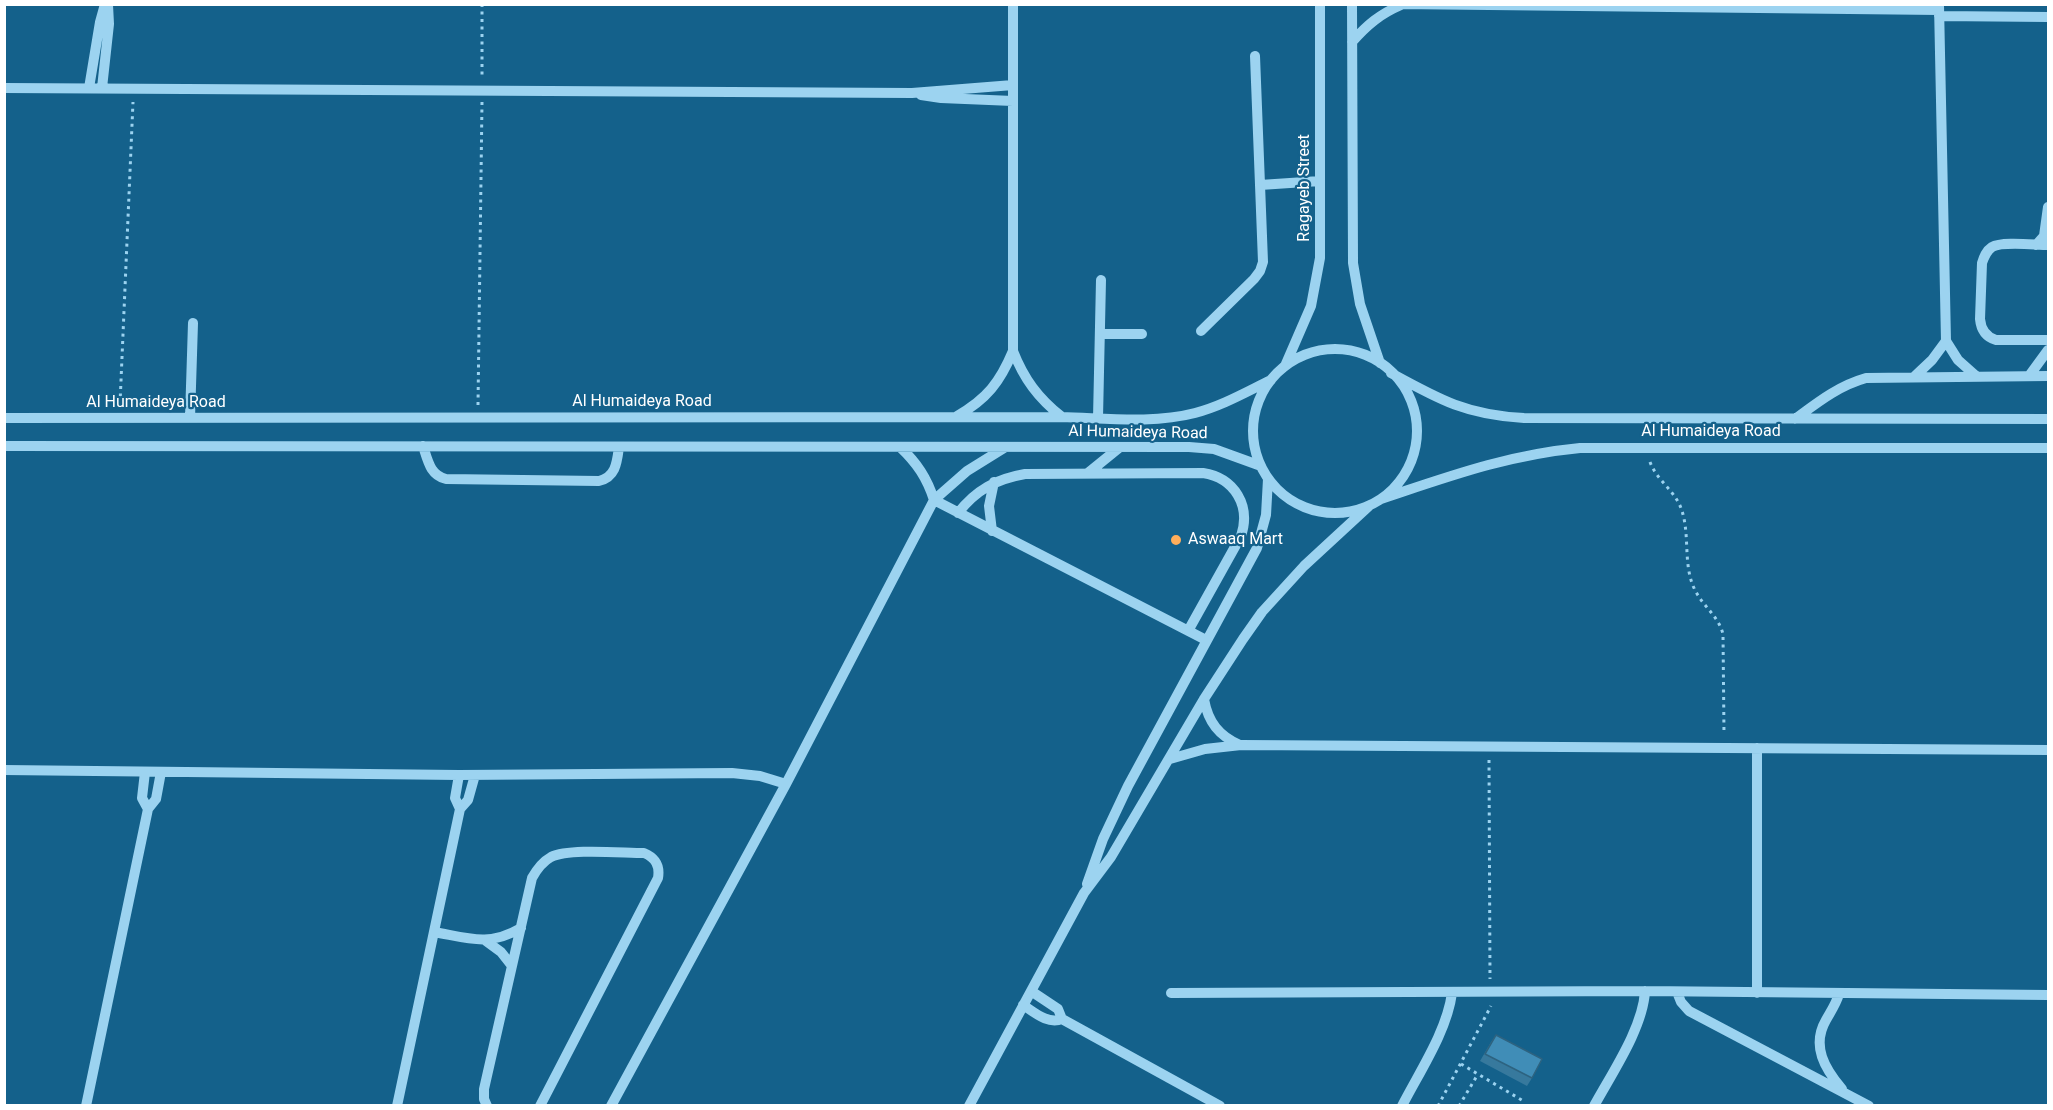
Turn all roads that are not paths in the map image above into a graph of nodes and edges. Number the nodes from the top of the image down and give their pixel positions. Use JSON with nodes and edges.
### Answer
{"nodes":[{"id":1,"x":106,"y":4,"type":"edge"},
{"id":2,"x":1012,"y":4,"type":"edge"},
{"id":3,"x":1320,"y":4,"type":"edge"},
{"id":4,"x":1352,"y":4,"type":"edge"},
{"id":5,"x":1400,"y":5,"type":"edge"},
{"id":6,"x":1691,"y":6,"type":"edge"},
{"id":7,"x":1939,"y":10,"type":"edge"},
{"id":8,"x":2049,"y":17,"type":"edge"},
{"id":9,"x":1352,"y":42,"type":"junction"},
{"id":10,"x":1255,"y":56,"type":"dead end"},
{"id":11,"x":1013,"y":86,"type":"junction"},
{"id":12,"x":4,"y":88,"type":"edge"},
{"id":13,"x":89,"y":88,"type":"junction"},
{"id":14,"x":102,"y":88,"type":"junction"},
{"id":15,"x":912,"y":93,"type":"junction"},
{"id":16,"x":1013,"y":101,"type":"junction"},
{"id":17,"x":1320,"y":181,"type":"junction"},
{"id":18,"x":1260,"y":185,"type":"junction"},
{"id":19,"x":2049,"y":207,"type":"edge"},
{"id":20,"x":2036,"y":245,"type":"junction"},
{"id":21,"x":2049,"y":245,"type":"edge"},
{"id":22,"x":1101,"y":280,"type":"dead end"},
{"id":23,"x":193,"y":323,"type":"dead end"},
{"id":24,"x":1201,"y":331,"type":"dead end"},
{"id":25,"x":1100,"y":334,"type":"junction"},
{"id":26,"x":1142,"y":334,"type":"dead end"},
{"id":27,"x":2049,"y":340,"type":"edge"},
{"id":28,"x":1946,"y":341,"type":"junction"},
{"id":29,"x":2049,"y":350,"type":"edge"},
{"id":30,"x":1013,"y":351,"type":"junction"},
{"id":31,"x":1380,"y":363,"type":"junction"},
{"id":32,"x":1286,"y":366,"type":"junction"},
{"id":33,"x":1391,"y":373,"type":"junction"},
{"id":34,"x":1976,"y":376,"type":"junction"},
{"id":35,"x":2029,"y":376,"type":"junction"},
{"id":36,"x":2049,"y":376,"type":"edge"},
{"id":37,"x":1914,"y":377,"type":"junction"},
{"id":38,"x":1271,"y":380,"type":"junction"},
{"id":39,"x":954,"y":417,"type":"junction"},
{"id":40,"x":1062,"y":417,"type":"junction"},
{"id":41,"x":4,"y":418,"type":"edge"},
{"id":42,"x":190,"y":418,"type":"junction"},
{"id":43,"x":1098,"y":418,"type":"junction"},
{"id":44,"x":1795,"y":419,"type":"junction"},
{"id":45,"x":2049,"y":419,"type":"edge"},
{"id":46,"x":4,"y":446,"type":"edge"},
{"id":47,"x":423,"y":446,"type":"junction"},
{"id":48,"x":619,"y":447,"type":"junction"},
{"id":49,"x":900,"y":447,"type":"junction"},
{"id":50,"x":1004,"y":447,"type":"junction"},
{"id":51,"x":1120,"y":447,"type":"junction"},
{"id":52,"x":2049,"y":448,"type":"edge"},
{"id":53,"x":1261,"y":466,"type":"junction"},
{"id":54,"x":1088,"y":473,"type":"junction"},
{"id":55,"x":1268,"y":479,"type":"junction"},
{"id":56,"x":994,"y":482,"type":"junction"},
{"id":57,"x":1381,"y":499,"type":"junction"},
{"id":58,"x":934,"y":500,"type":"junction"},
{"id":59,"x":1369,"y":506,"type":"junction"},
{"id":60,"x":958,"y":513,"type":"junction"},
{"id":61,"x":992,"y":531,"type":"junction"},
{"id":62,"x":1188,"y":631,"type":"junction"},
{"id":63,"x":1206,"y":640,"type":"junction"},
{"id":64,"x":1204,"y":699,"type":"junction"},
{"id":65,"x":1241,"y":745,"type":"junction"},
{"id":66,"x":1757,"y":748,"type":"junction"},
{"id":67,"x":2049,"y":750,"type":"edge"},
{"id":68,"x":1170,"y":759,"type":"junction"},
{"id":69,"x":4,"y":770,"type":"edge"},
{"id":70,"x":145,"y":772,"type":"junction"},
{"id":71,"x":161,"y":772,"type":"junction"},
{"id":72,"x":459,"y":775,"type":"junction"},
{"id":73,"x":475,"y":775,"type":"junction"},
{"id":74,"x":786,"y":784,"type":"junction"},
{"id":75,"x":148,"y":809,"type":"junction"},
{"id":76,"x":460,"y":809,"type":"junction"},
{"id":77,"x":1084,"y":893,"type":"junction"},
{"id":78,"x":521,"y":928,"type":"junction"},
{"id":79,"x":434,"y":932,"type":"junction"},
{"id":80,"x":486,"y":941,"type":"junction"},
{"id":81,"x":512,"y":966,"type":"junction"},
{"id":82,"x":1030,"y":991,"type":"junction"},
{"id":83,"x":1645,"y":991,"type":"junction"},
{"id":84,"x":1677,"y":992,"type":"junction"},
{"id":85,"x":1171,"y":993,"type":"dead end"},
{"id":86,"x":1452,"y":993,"type":"junction"},
{"id":87,"x":1757,"y":993,"type":"junction"},
{"id":88,"x":1839,"y":994,"type":"junction"},
{"id":89,"x":2049,"y":995,"type":"edge"},
{"id":90,"x":1023,"y":1005,"type":"junction"},
{"id":91,"x":1062,"y":1019,"type":"junction"},
{"id":92,"x":1846,"y":1094,"type":"junction"},
{"id":93,"x":86,"y":1106,"type":"edge"},
{"id":94,"x":397,"y":1106,"type":"edge"},
{"id":95,"x":487,"y":1106,"type":"edge"},
{"id":96,"x":540,"y":1106,"type":"edge"},
{"id":97,"x":611,"y":1106,"type":"edge"},
{"id":98,"x":969,"y":1106,"type":"edge"},
{"id":99,"x":1220,"y":1106,"type":"edge"},
{"id":100,"x":1402,"y":1106,"type":"edge"},
{"id":101,"x":1594,"y":1106,"type":"edge"},
{"id":102,"x":1869,"y":1106,"type":"edge"}],
"edges":[{"from":1,"to":13,"type":"street"},
{"from":1,"to":14,"type":"street"},
{"from":2,"to":11,"type":"street"},
{"from":3,"to":17,"type":"street","name":"Ragayeb Street"},
{"from":4,"to":9,"type":"street"},
{"from":5,"to":6,"type":"street"},
{"from":5,"to":9,"type":"street"},
{"from":6,"to":7,"type":"street"},
{"from":7,"to":8,"type":"street"},
{"from":7,"to":28,"type":"street"},
{"from":9,"to":31,"type":"street"},
{"from":10,"to":18,"type":"street"},
{"from":11,"to":15,"type":"street"},
{"from":11,"to":16,"type":"street"},
{"from":12,"to":13,"type":"street"},
{"from":13,"to":14,"type":"street"},
{"from":14,"to":15,"type":"street"},
{"from":15,"to":16,"type":"street"},
{"from":16,"to":30,"type":"street"},
{"from":17,"to":18,"type":"street"},
{"from":17,"to":32,"type":"street","name":"Ragayeb Street"},
{"from":18,"to":24,"type":"street"},
{"from":19,"to":20,"type":"street"},
{"from":20,"to":21,"type":"street"},
{"from":20,"to":27,"type":"street"},
{"from":22,"to":25,"type":"street"},
{"from":23,"to":42,"type":"street"},
{"from":25,"to":26,"type":"street"},
{"from":25,"to":43,"type":"street"},
{"from":28,"to":34,"type":"street"},
{"from":28,"to":37,"type":"street"},
{"from":29,"to":35,"type":"street"},
{"from":30,"to":39,"type":"street"},
{"from":30,"to":40,"type":"street"},
{"from":31,"to":32,"type":"street"},
{"from":31,"to":33,"type":"street"},
{"from":32,"to":38,"type":"street"},
{"from":33,"to":44,"type":"street","name":"Al Humaideya Road"},
{"from":33,"to":57,"type":"street"},
{"from":34,"to":35,"type":"street"},
{"from":34,"to":37,"type":"street"},
{"from":35,"to":36,"type":"street"},
{"from":37,"to":44,"type":"street"},
{"from":38,"to":43,"type":"street","name":"Al Humaideya Road"},
{"from":38,"to":53,"type":"street"},
{"from":39,"to":40,"type":"street","name":"Al Humaideya Road"},
{"from":39,"to":42,"type":"street","name":"Al Humaideya Road"},
{"from":40,"to":43,"type":"street","name":"Al Humaideya Road"},
{"from":41,"to":42,"type":"street","name":"Al Humaideya Road"},
{"from":44,"to":45,"type":"street","name":"Al Humaideya Road"},
{"from":46,"to":47,"type":"street","name":"Al Humaideya Road"},
{"from":47,"to":48,"type":"street","name":"Al Humaideya Road"},
{"from":47,"to":48,"type":"street"},
{"from":48,"to":49,"type":"street","name":"Al Humaideya Road"},
{"from":49,"to":50,"type":"street","name":"Al Humaideya Road"},
{"from":49,"to":58,"type":"street"},
{"from":50,"to":51,"type":"street","name":"Al Humaideya Road"},
{"from":50,"to":58,"type":"street"},
{"from":51,"to":53,"type":"street","name":"Al Humaideya Road"},
{"from":51,"to":54,"type":"street"},
{"from":52,"to":57,"type":"street","name":"Al Humaideya Road"},
{"from":53,"to":55,"type":"street"},
{"from":54,"to":56,"type":"street"},
{"from":54,"to":62,"type":"street"},
{"from":55,"to":59,"type":"street"},
{"from":55,"to":63,"type":"street"},
{"from":56,"to":60,"type":"street"},
{"from":56,"to":61,"type":"street"},
{"from":57,"to":59,"type":"street"},
{"from":58,"to":60,"type":"street"},
{"from":58,"to":74,"type":"street"},
{"from":59,"to":64,"type":"street"},
{"from":60,"to":61,"type":"street"},
{"from":61,"to":62,"type":"street"},
{"from":62,"to":63,"type":"street"},
{"from":63,"to":77,"type":"street"},
{"from":64,"to":65,"type":"street"},
{"from":64,"to":68,"type":"street"},
{"from":65,"to":66,"type":"street"},
{"from":65,"to":68,"type":"street"},
{"from":66,"to":67,"type":"street"},
{"from":66,"to":87,"type":"street"},
{"from":68,"to":77,"type":"street"},
{"from":69,"to":70,"type":"street"},
{"from":70,"to":71,"type":"street"},
{"from":70,"to":75,"type":"street"},
{"from":71,"to":72,"type":"street"},
{"from":71,"to":75,"type":"street"},
{"from":72,"to":73,"type":"street"},
{"from":72,"to":76,"type":"street"},
{"from":73,"to":74,"type":"street"},
{"from":73,"to":76,"type":"street"},
{"from":74,"to":97,"type":"street"},
{"from":75,"to":93,"type":"street"},
{"from":76,"to":79,"type":"street"},
{"from":77,"to":82,"type":"street"},
{"from":78,"to":80,"type":"street"},
{"from":78,"to":81,"type":"street"},
{"from":78,"to":96,"type":"street"},
{"from":79,"to":80,"type":"street"},
{"from":79,"to":94,"type":"street"},
{"from":80,"to":81,"type":"street"},
{"from":81,"to":95,"type":"street"},
{"from":82,"to":90,"type":"street"},
{"from":82,"to":91,"type":"street"},
{"from":83,"to":84,"type":"street"},
{"from":83,"to":86,"type":"street"},
{"from":83,"to":101,"type":"street"},
{"from":84,"to":87,"type":"street"},
{"from":84,"to":92,"type":"street"},
{"from":85,"to":86,"type":"street"},
{"from":86,"to":100,"type":"street"},
{"from":87,"to":88,"type":"street"},
{"from":88,"to":89,"type":"street"},
{"from":88,"to":92,"type":"street"},
{"from":90,"to":91,"type":"street"},
{"from":90,"to":98,"type":"street"},
{"from":91,"to":99,"type":"street"},
{"from":92,"to":102,"type":"street"}]}
